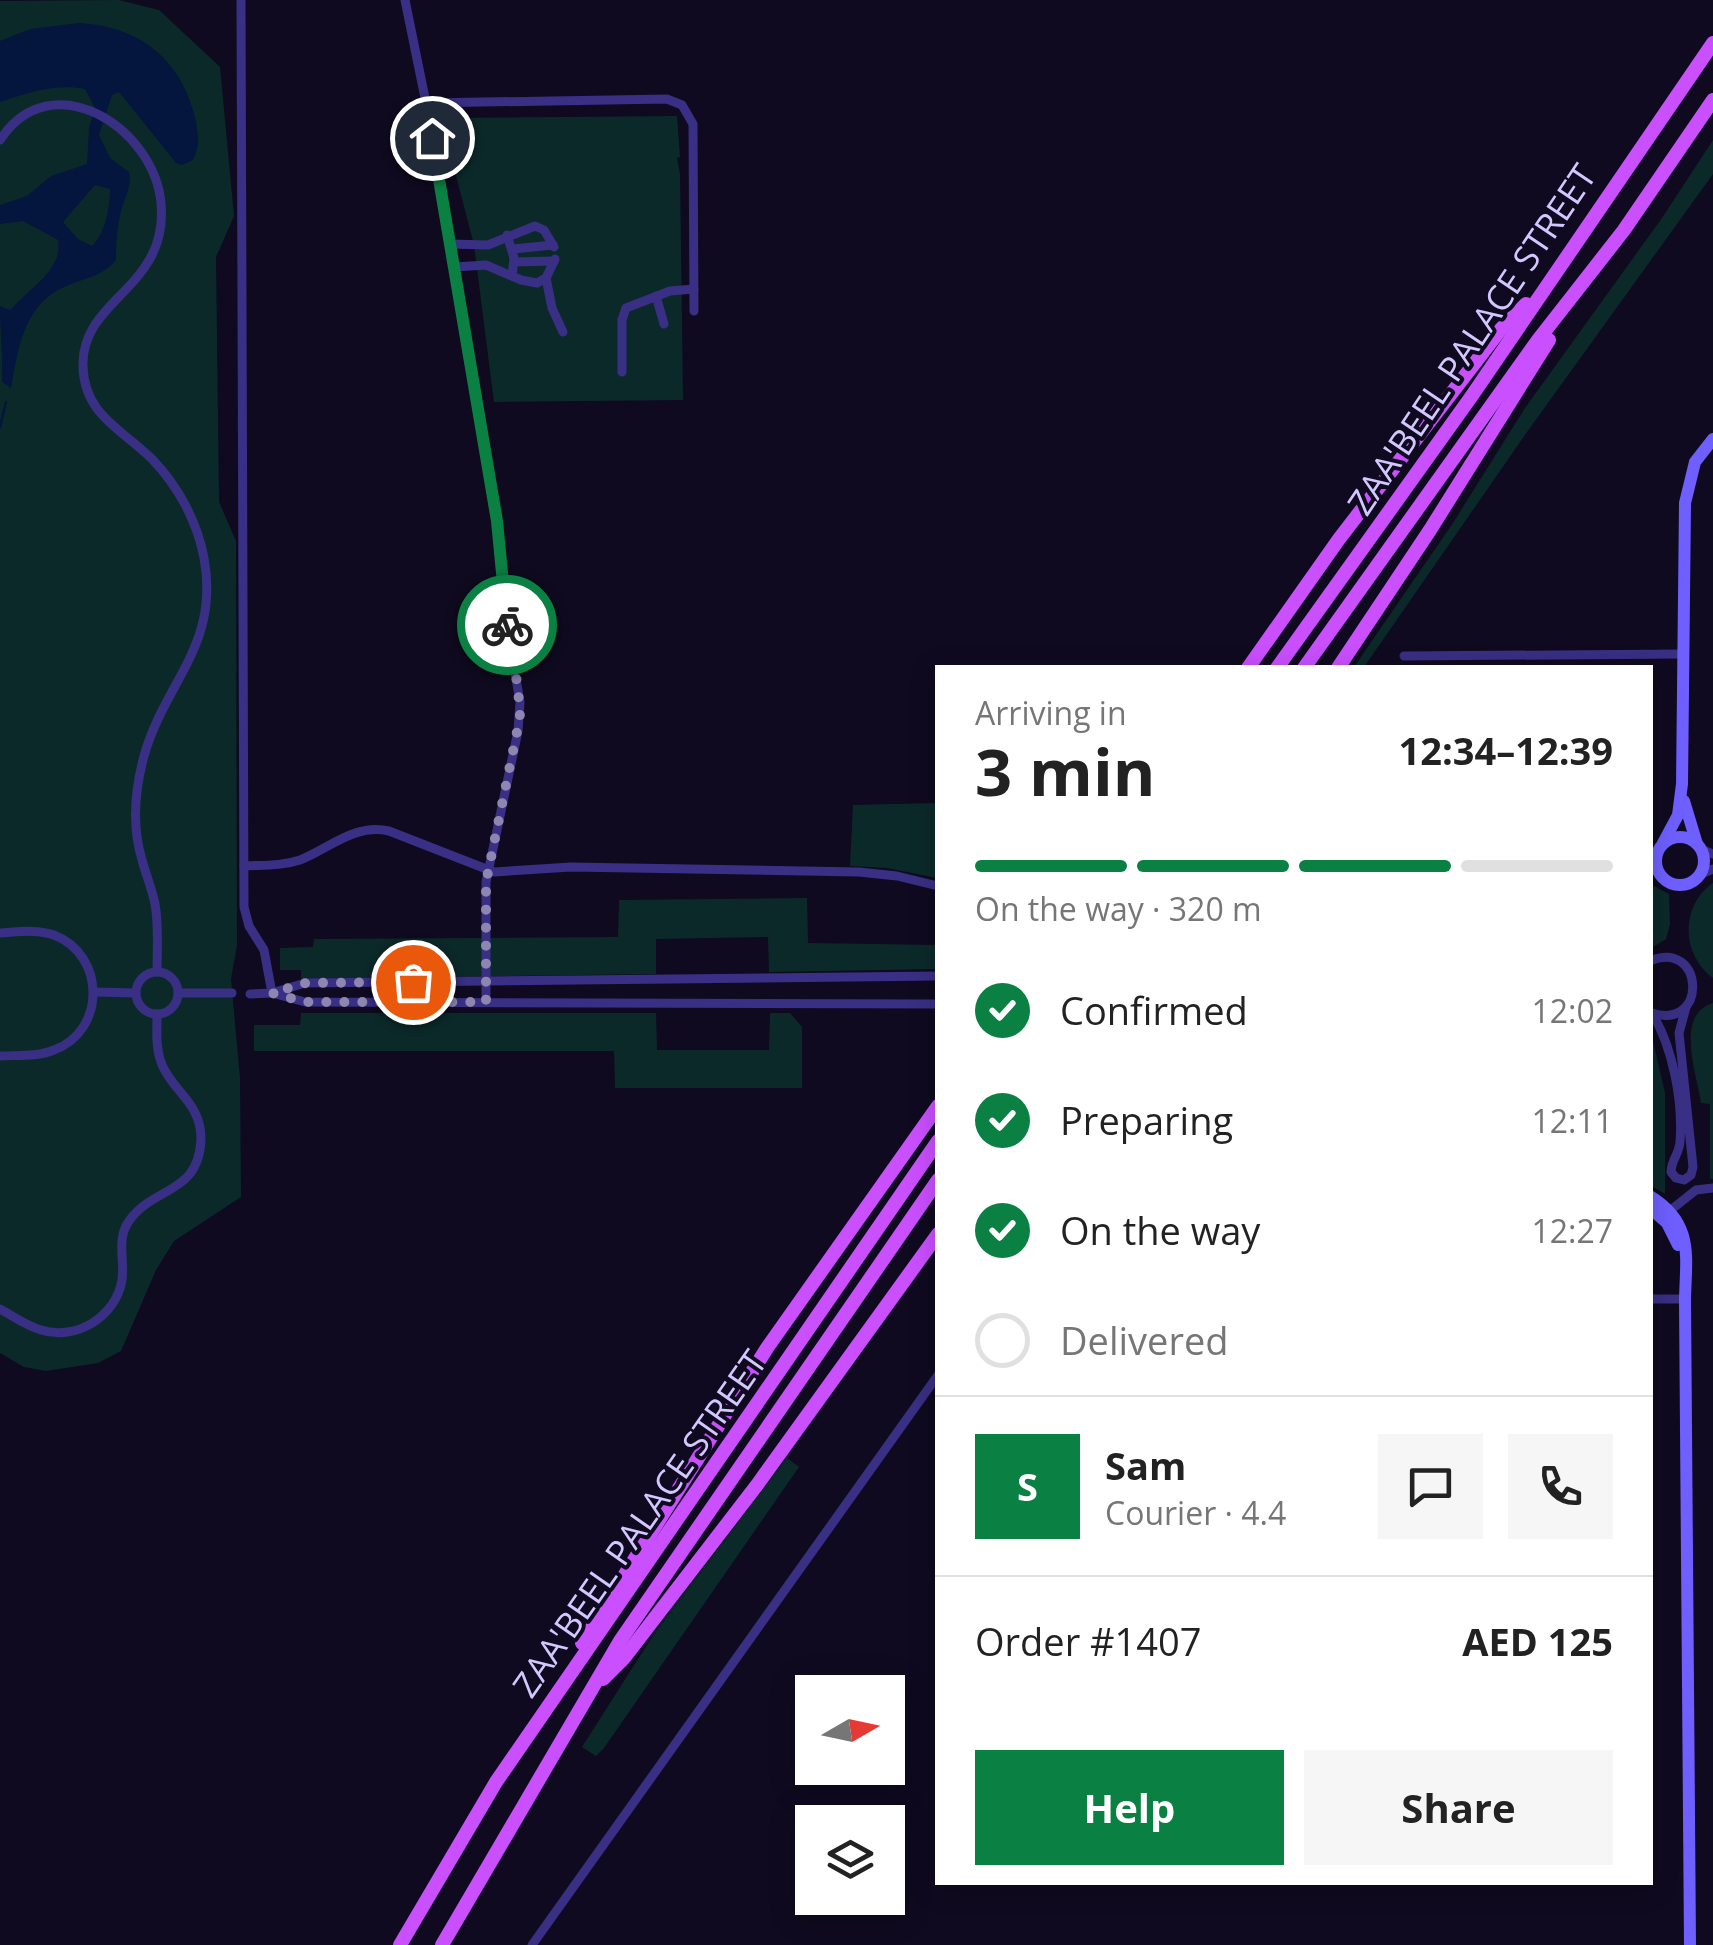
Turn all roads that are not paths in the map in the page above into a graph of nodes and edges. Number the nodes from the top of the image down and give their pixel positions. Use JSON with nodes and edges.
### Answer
{"nodes":[{"id":1,"x":241,"y":0,"type":"edge"},
{"id":2,"x":404,"y":0,"type":"edge"},
{"id":3,"x":1713,"y":43,"type":"edge"},
{"id":4,"x":1713,"y":100,"type":"edge"},
{"id":5,"x":426,"y":103,"type":"junction"},
{"id":6,"x":0,"y":140,"type":"edge"},
{"id":7,"x":508,"y":235,"type":"junction"},
{"id":8,"x":451,"y":244,"type":"junction"},
{"id":9,"x":513,"y":249,"type":"junction"},
{"id":10,"x":514,"y":262,"type":"junction"},
{"id":11,"x":455,"y":267,"type":"junction"},
{"id":12,"x":512,"y":276,"type":"junction"},
{"id":13,"x":546,"y":278,"type":"junction"},
{"id":14,"x":694,"y":289,"type":"junction"},
{"id":15,"x":1542,"y":291,"type":"junction"},
{"id":16,"x":656,"y":296,"type":"junction"},
{"id":17,"x":694,"y":311,"type":"dead end"},
{"id":18,"x":1561,"y":312,"type":"junction"},
{"id":19,"x":664,"y":324,"type":"dead end"},
{"id":20,"x":563,"y":332,"type":"dead end"},
{"id":21,"x":622,"y":372,"type":"dead end"},
{"id":22,"x":1710,"y":441,"type":"edge"},
{"id":23,"x":1682,"y":654,"type":"junction"},
{"id":24,"x":1404,"y":656,"type":"dead end"},
{"id":25,"x":1250,"y":665,"type":"edge"},
{"id":26,"x":1279,"y":665,"type":"edge"},
{"id":27,"x":1306,"y":665,"type":"edge"},
{"id":28,"x":1340,"y":665,"type":"edge"},
{"id":29,"x":1682,"y":784,"type":"junction"},
{"id":30,"x":1657,"y":849,"type":"edge"},
{"id":31,"x":1704,"y":849,"type":"edge"},
{"id":32,"x":244,"y":866,"type":"junction"},
{"id":33,"x":488,"y":871,"type":"junction"},
{"id":34,"x":1707,"y":872,"type":"edge"},
{"id":35,"x":1656,"y":875,"type":"edge"},
{"id":36,"x":935,"y":885,"type":"edge"},
{"id":37,"x":0,"y":933,"type":"edge"},
{"id":38,"x":1653,"y":960,"type":"edge"},
{"id":39,"x":157,"y":972,"type":"junction"},
{"id":40,"x":935,"y":976,"type":"edge"},
{"id":41,"x":485,"y":982,"type":"junction"},
{"id":42,"x":94,"y":992,"type":"junction"},
{"id":43,"x":136,"y":992,"type":"junction"},
{"id":44,"x":178,"y":992,"type":"junction"},
{"id":45,"x":272,"y":993,"type":"junction"},
{"id":46,"x":232,"y":994,"type":"dead end"},
{"id":47,"x":250,"y":994,"type":"dead end"},
{"id":48,"x":486,"y":1002,"type":"junction"},
{"id":49,"x":935,"y":1004,"type":"edge"},
{"id":50,"x":1686,"y":1007,"type":"junction"},
{"id":51,"x":1653,"y":1012,"type":"edge"},
{"id":52,"x":157,"y":1014,"type":"junction"},
{"id":53,"x":1653,"y":1016,"type":"edge"},
{"id":54,"x":0,"y":1056,"type":"edge"},
{"id":55,"x":935,"y":1110,"type":"edge"},
{"id":56,"x":935,"y":1145,"type":"edge"},
{"id":57,"x":935,"y":1184,"type":"edge"},
{"id":58,"x":1713,"y":1188,"type":"edge"},
{"id":59,"x":1660,"y":1212,"type":"edge"},
{"id":60,"x":935,"y":1238,"type":"edge"},
{"id":61,"x":1653,"y":1299,"type":"edge"},
{"id":62,"x":1686,"y":1299,"type":"junction"},
{"id":63,"x":0,"y":1309,"type":"edge"},
{"id":64,"x":935,"y":1379,"type":"edge"},
{"id":65,"x":572,"y":1670,"type":"junction"},
{"id":66,"x":598,"y":1682,"type":"junction"},
{"id":67,"x":400,"y":1945,"type":"edge"},
{"id":68,"x":442,"y":1945,"type":"edge"},
{"id":69,"x":532,"y":1945,"type":"edge"},
{"id":70,"x":1690,"y":1945,"type":"edge"}],
"edges":[{"from":1,"to":32,"type":"street"},
{"from":2,"to":5,"type":"street"},
{"from":3,"to":15,"type":"main road","name":"ZAA'BEEL PALACE STREET"},
{"from":4,"to":18,"type":"main road","name":"ZAA'BEEL PALACE STREET"},
{"from":5,"to":8,"type":"street"},
{"from":5,"to":14,"type":"street"},
{"from":6,"to":39,"type":"street"},
{"from":7,"to":8,"type":"street"},
{"from":7,"to":9,"type":"street"},
{"from":7,"to":9,"type":"street"},
{"from":8,"to":11,"type":"street"},
{"from":9,"to":10,"type":"street"},
{"from":10,"to":12,"type":"street"},
{"from":10,"to":13,"type":"street"},
{"from":11,"to":12,"type":"street"},
{"from":11,"to":33,"type":"street"},
{"from":12,"to":13,"type":"street"},
{"from":13,"to":20,"type":"street"},
{"from":14,"to":16,"type":"street"},
{"from":14,"to":17,"type":"street"},
{"from":15,"to":25,"type":"main road"},
{"from":15,"to":26,"type":"main road","name":"ZAA'BEEL PALACE STREET"},
{"from":16,"to":19,"type":"street"},
{"from":16,"to":21,"type":"street"},
{"from":18,"to":27,"type":"main road","name":"ZAA'BEEL PALACE STREET"},
{"from":18,"to":28,"type":"main road"},
{"from":22,"to":23,"type":"street"},
{"from":23,"to":24,"type":"street"},
{"from":23,"to":29,"type":"street"},
{"from":29,"to":30,"type":"street"},
{"from":29,"to":31,"type":"street"},
{"from":30,"to":31,"type":"street"},
{"from":30,"to":35,"type":"street"},
{"from":31,"to":34,"type":"street"},
{"from":32,"to":33,"type":"street"},
{"from":32,"to":45,"type":"street"},
{"from":33,"to":36,"type":"street"},
{"from":33,"to":41,"type":"street"},
{"from":34,"to":35,"type":"street"},
{"from":37,"to":42,"type":"street"},
{"from":38,"to":50,"type":"street"},
{"from":39,"to":43,"type":"street"},
{"from":39,"to":44,"type":"street"},
{"from":40,"to":41,"type":"street"},
{"from":41,"to":45,"type":"street"},
{"from":41,"to":48,"type":"street"},
{"from":42,"to":43,"type":"street"},
{"from":42,"to":54,"type":"street"},
{"from":43,"to":52,"type":"street"},
{"from":44,"to":46,"type":"street"},
{"from":44,"to":52,"type":"street"},
{"from":45,"to":47,"type":"street"},
{"from":45,"to":48,"type":"street"},
{"from":48,"to":49,"type":"street"},
{"from":50,"to":51,"type":"street"},
{"from":50,"to":53,"type":"street"},
{"from":52,"to":63,"type":"street"},
{"from":55,"to":65,"type":"main road"},
{"from":56,"to":65,"type":"main road","name":"ZAA'BEEL PALACE STREET"},
{"from":57,"to":66,"type":"main road","name":"ZAA'BEEL PALACE STREET"},
{"from":58,"to":59,"type":"street"},
{"from":59,"to":62,"type":"street"},
{"from":60,"to":66,"type":"main road"},
{"from":61,"to":62,"type":"street"},
{"from":62,"to":70,"type":"street"},
{"from":64,"to":69,"type":"street"},
{"from":65,"to":67,"type":"main road","name":"ZAA'BEEL PALACE STREET"},
{"from":66,"to":68,"type":"main road","name":"ZAA'BEEL PALACE STREET"}]}
